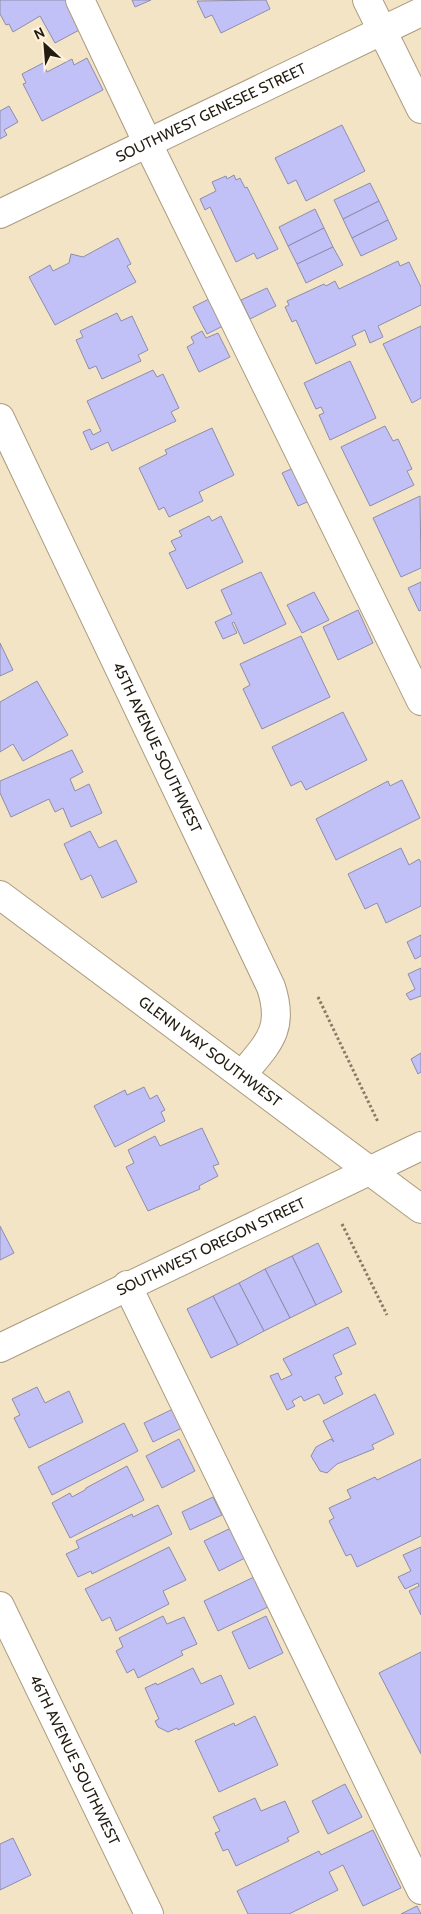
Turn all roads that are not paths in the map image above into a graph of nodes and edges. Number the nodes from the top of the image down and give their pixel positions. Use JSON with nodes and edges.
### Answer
{"nodes":[{"id":1,"x":80,"y":0,"type":"edge"},
{"id":2,"x":367,"y":0,"type":"edge"},
{"id":3,"x":421,"y":12,"type":"edge"},
{"id":4,"x":382,"y":31,"type":"junction"},
{"id":5,"x":421,"y":109,"type":"edge"},
{"id":6,"x":148,"y":144,"type":"junction"},
{"id":7,"x":0,"y":214,"type":"edge"},
{"id":8,"x":0,"y":418,"type":"edge"},
{"id":9,"x":421,"y":701,"type":"edge"},
{"id":10,"x":0,"y":895,"type":"edge"},
{"id":11,"x":242,"y":1075,"type":"junction"},
{"id":12,"x":421,"y":1146,"type":"edge"},
{"id":13,"x":370,"y":1171,"type":"junction"},
{"id":14,"x":421,"y":1210,"type":"edge"},
{"id":15,"x":127,"y":1285,"type":"junction"},
{"id":16,"x":0,"y":1348,"type":"edge"},
{"id":17,"x":0,"y":1606,"type":"edge"},
{"id":18,"x":421,"y":1890,"type":"edge"},
{"id":19,"x":149,"y":1914,"type":"edge"}],
"edges":[{"from":1,"to":6,"type":"street"},
{"from":2,"to":4,"type":"street"},
{"from":3,"to":4,"type":"street","name":"SOUTHWEST GENESEE STREET"},
{"from":4,"to":5,"type":"street"},
{"from":4,"to":6,"type":"street","name":"SOUTHWEST GENESEE STREET"},
{"from":6,"to":7,"type":"street","name":"SOUTHWEST GENESEE STREET"},
{"from":6,"to":9,"type":"street"},
{"from":8,"to":11,"type":"street","name":"45TH AVENUE SOUTHWEST"},
{"from":10,"to":11,"type":"street","name":"GLENN WAY SOUTHWEST"},
{"from":11,"to":13,"type":"street","name":"GLENN WAY SOUTHWEST"},
{"from":12,"to":13,"type":"street","name":"SOUTHWEST OREGON STREET"},
{"from":13,"to":14,"type":"street","name":"GLENN WAY SOUTHWEST"},
{"from":13,"to":15,"type":"street","name":"SOUTHWEST OREGON STREET"},
{"from":15,"to":16,"type":"street","name":"SOUTHWEST OREGON STREET"},
{"from":15,"to":18,"type":"street"},
{"from":17,"to":19,"type":"street","name":"46TH AVENUE SOUTHWEST"}]}
